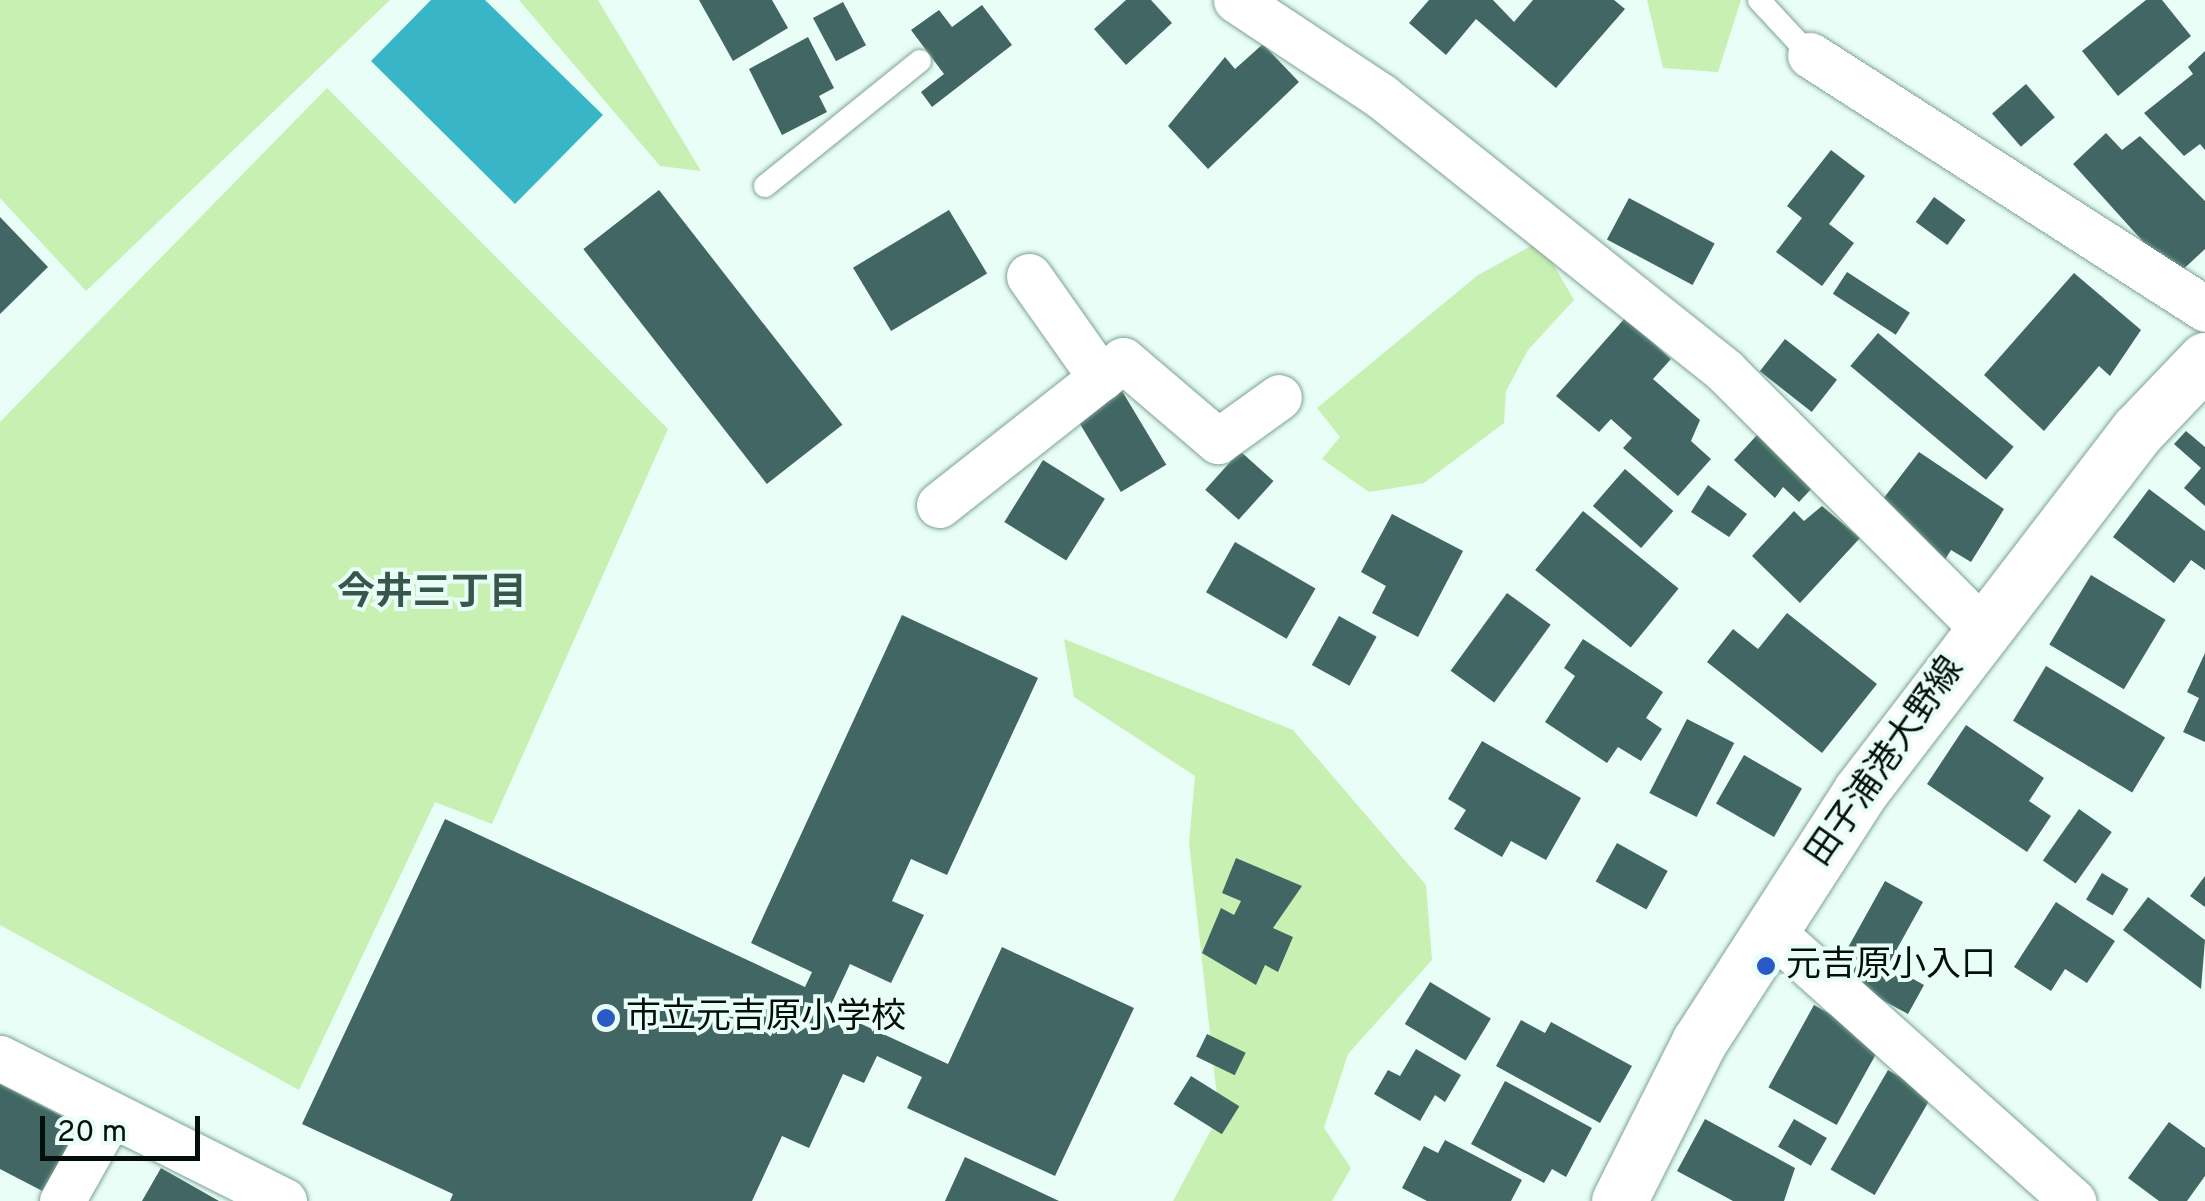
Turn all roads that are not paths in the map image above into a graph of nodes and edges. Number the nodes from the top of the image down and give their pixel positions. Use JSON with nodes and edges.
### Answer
{"nodes":[{"id":1,"x":1236,"y":0,"type":"edge"},
{"id":2,"x":1758,"y":0,"type":"edge"},
{"id":3,"x":1810,"y":55,"type":"joint"},
{"id":4,"x":920,"y":61,"type":"dead end"},
{"id":5,"x":765,"y":186,"type":"dead end"},
{"id":6,"x":1029,"y":276,"type":"dead end"},
{"id":7,"x":2205,"y":309,"type":"edge"},
{"id":8,"x":2205,"y":360,"type":"edge"},
{"id":9,"x":1101,"y":378,"type":"junction"},
{"id":10,"x":1279,"y":397,"type":"dead end"},
{"id":11,"x":939,"y":505,"type":"dead end"},
{"id":12,"x":1982,"y":628,"type":"junction"},
{"id":13,"x":1770,"y":930,"type":"junction"},
{"id":14,"x":0,"y":1058,"type":"edge"},
{"id":15,"x":109,"y":1117,"type":"junction"},
{"id":16,"x":62,"y":1201,"type":"edge"},
{"id":17,"x":284,"y":1201,"type":"edge"},
{"id":18,"x":1619,"y":1201,"type":"edge"},
{"id":19,"x":2073,"y":1201,"type":"edge"}],
"edges":[{"from":1,"to":12,"type":"street"},
{"from":2,"to":3,"type":"lane"},
{"from":3,"to":7,"type":"street"},
{"from":4,"to":5,"type":"lane"},
{"from":6,"to":9,"type":"street"},
{"from":8,"to":12,"type":"main road","name":"田子浦港大野線"},
{"from":9,"to":10,"type":"street"},
{"from":9,"to":11,"type":"street"},
{"from":12,"to":13,"type":"main road","name":"田子浦港大野線"},
{"from":13,"to":18,"type":"main road","name":"田子浦港大野線"},
{"from":13,"to":19,"type":"street"},
{"from":14,"to":15,"type":"street"},
{"from":15,"to":16,"type":"street"},
{"from":15,"to":17,"type":"street"}]}
